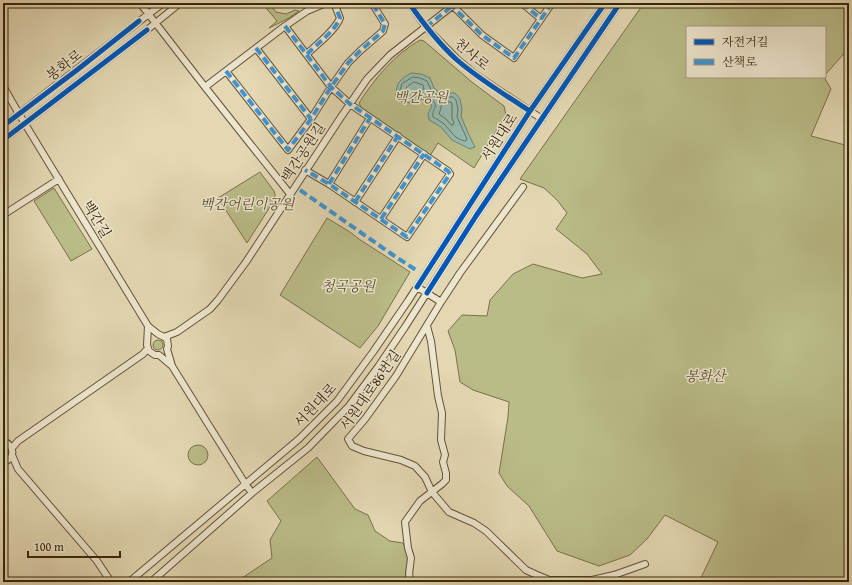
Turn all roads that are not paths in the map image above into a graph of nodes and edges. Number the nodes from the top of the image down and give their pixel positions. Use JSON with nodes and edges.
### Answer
{"nodes":[{"id":1,"x":163,"y":3,"type":"edge"},
{"id":2,"x":180,"y":3,"type":"edge"},
{"id":3,"x":326,"y":3,"type":"edge"},
{"id":4,"x":334,"y":3,"type":"edge"},
{"id":5,"x":372,"y":3,"type":"edge"},
{"id":6,"x":409,"y":3,"type":"edge"},
{"id":7,"x":522,"y":3,"type":"edge"},
{"id":8,"x":552,"y":3,"type":"edge"},
{"id":9,"x":605,"y":3,"type":"edge"},
{"id":10,"x":620,"y":3,"type":"edge"},
{"id":11,"x":453,"y":4,"type":"edge"},
{"id":12,"x":142,"y":5,"type":"edge"},
{"id":13,"x":148,"y":14,"type":"junction"},
{"id":14,"x":541,"y":19,"type":"junction"},
{"id":15,"x":156,"y":23,"type":"junction"},
{"id":16,"x":285,"y":26,"type":"junction"},
{"id":17,"x":426,"y":27,"type":"junction"},
{"id":18,"x":256,"y":48,"type":"junction"},
{"id":19,"x":307,"y":54,"type":"junction"},
{"id":20,"x":226,"y":71,"type":"junction"},
{"id":21,"x":3,"y":86,"type":"edge"},
{"id":22,"x":205,"y":87,"type":"junction"},
{"id":23,"x":331,"y":87,"type":"junction"},
{"id":24,"x":350,"y":104,"type":"junction"},
{"id":25,"x":530,"y":111,"type":"junction"},
{"id":26,"x":19,"y":114,"type":"junction"},
{"id":27,"x":370,"y":118,"type":"junction"},
{"id":28,"x":311,"y":119,"type":"junction"},
{"id":29,"x":542,"y":119,"type":"junction"},
{"id":30,"x":25,"y":123,"type":"junction"},
{"id":31,"x":3,"y":126,"type":"edge"},
{"id":32,"x":398,"y":136,"type":"junction"},
{"id":33,"x":3,"y":140,"type":"edge"},
{"id":34,"x":424,"y":154,"type":"junction"},
{"id":35,"x":305,"y":170,"type":"junction"},
{"id":36,"x":59,"y":179,"type":"junction"},
{"id":37,"x":329,"y":184,"type":"junction"},
{"id":38,"x":523,"y":187,"type":"dead end"},
{"id":39,"x":290,"y":194,"type":"junction"},
{"id":40,"x":355,"y":202,"type":"junction"},
{"id":41,"x":3,"y":215,"type":"edge"},
{"id":42,"x":381,"y":219,"type":"junction"},
{"id":43,"x":417,"y":287,"type":"junction"},
{"id":44,"x":427,"y":293,"type":"junction"},
{"id":45,"x":441,"y":302,"type":"junction"},
{"id":46,"x":148,"y":326,"type":"junction"},
{"id":47,"x":427,"y":326,"type":"junction"},
{"id":48,"x":164,"y":341,"type":"junction"},
{"id":49,"x":149,"y":348,"type":"junction"},
{"id":50,"x":159,"y":355,"type":"junction"},
{"id":51,"x":172,"y":366,"type":"junction"},
{"id":52,"x":18,"y":441,"type":"junction"},
{"id":53,"x":5,"y":442,"type":"edge"},
{"id":54,"x":12,"y":451,"type":"junction"},
{"id":55,"x":3,"y":462,"type":"edge"},
{"id":56,"x":18,"y":469,"type":"junction"},
{"id":57,"x":246,"y":485,"type":"junction"},
{"id":58,"x":432,"y":492,"type":"junction"},
{"id":59,"x":252,"y":493,"type":"junction"},
{"id":60,"x":645,"y":564,"type":"dead end"},
{"id":61,"x":111,"y":582,"type":"edge"},
{"id":62,"x":129,"y":582,"type":"edge"},
{"id":63,"x":151,"y":582,"type":"edge"},
{"id":64,"x":411,"y":582,"type":"edge"}],
"edges":[{"from":1,"to":13,"type":"street","name":"봉화로"},
{"from":2,"to":15,"type":"street","name":"봉화로"},
{"from":3,"to":16,"type":"street"},
{"from":4,"to":19,"type":"street"},
{"from":5,"to":23,"type":"street"},
{"from":6,"to":17,"type":"street","name":"천사로"},
{"from":7,"to":14,"type":"street"},
{"from":8,"to":14,"type":"street"},
{"from":9,"to":25,"type":"street","name":"서원대로"},
{"from":10,"to":29,"type":"street","name":"서원대로"},
{"from":11,"to":14,"type":"street"},
{"from":11,"to":17,"type":"street"},
{"from":12,"to":13,"type":"street"},
{"from":13,"to":15,"type":"street"},
{"from":13,"to":26,"type":"street","name":"봉화로"},
{"from":15,"to":22,"type":"street"},
{"from":15,"to":30,"type":"street","name":"봉화로"},
{"from":16,"to":18,"type":"street"},
{"from":16,"to":19,"type":"street"},
{"from":17,"to":24,"type":"street","name":"백간공원길"},
{"from":17,"to":25,"type":"street","name":"천사로"},
{"from":18,"to":20,"type":"street"},
{"from":18,"to":28,"type":"street"},
{"from":19,"to":23,"type":"street"},
{"from":20,"to":22,"type":"street"},
{"from":20,"to":28,"type":"street"},
{"from":21,"to":26,"type":"street"},
{"from":22,"to":39,"type":"street"},
{"from":23,"to":24,"type":"street"},
{"from":23,"to":28,"type":"street"},
{"from":24,"to":27,"type":"street"},
{"from":24,"to":35,"type":"street","name":"백간공원길"},
{"from":25,"to":29,"type":"street","name":"천사로"},
{"from":25,"to":43,"type":"street","name":"서원대로"},
{"from":26,"to":30,"type":"street","name":"백간길"},
{"from":26,"to":31,"type":"street","name":"봉화로"},
{"from":27,"to":32,"type":"street"},
{"from":27,"to":37,"type":"street"},
{"from":29,"to":44,"type":"street","name":"서원대로"},
{"from":30,"to":33,"type":"street","name":"봉화로"},
{"from":30,"to":36,"type":"street","name":"백간길"},
{"from":32,"to":34,"type":"street"},
{"from":32,"to":40,"type":"street"},
{"from":34,"to":42,"type":"street"},
{"from":34,"to":42,"type":"street"},
{"from":35,"to":37,"type":"street"},
{"from":35,"to":39,"type":"street","name":"백간공원길"},
{"from":36,"to":41,"type":"street"},
{"from":36,"to":46,"type":"street","name":"백간길"},
{"from":37,"to":40,"type":"street"},
{"from":38,"to":45,"type":"street","name":"서원대로86번길"},
{"from":39,"to":48,"type":"street","name":"백간공원길"},
{"from":40,"to":42,"type":"street"},
{"from":43,"to":44,"type":"street"},
{"from":43,"to":57,"type":"street","name":"서원대로"},
{"from":44,"to":45,"type":"street"},
{"from":44,"to":59,"type":"street","name":"서원대로"},
{"from":45,"to":47,"type":"street","name":"서원대로86번길"},
{"from":46,"to":48,"type":"street"},
{"from":46,"to":49,"type":"street"},
{"from":47,"to":58,"type":"street"},
{"from":47,"to":58,"type":"street","name":"서원대로86번길"},
{"from":48,"to":49,"type":"street"},
{"from":48,"to":50,"type":"street"},
{"from":48,"to":51,"type":"street"},
{"from":49,"to":50,"type":"street"},
{"from":49,"to":52,"type":"street"},
{"from":50,"to":51,"type":"street"},
{"from":51,"to":57,"type":"street"},
{"from":52,"to":53,"type":"street"},
{"from":52,"to":54,"type":"street"},
{"from":53,"to":54,"type":"street"},
{"from":54,"to":55,"type":"street"},
{"from":54,"to":56,"type":"street"},
{"from":55,"to":56,"type":"street"},
{"from":56,"to":61,"type":"street"},
{"from":57,"to":59,"type":"street"},
{"from":57,"to":62,"type":"street","name":"서원대로"},
{"from":58,"to":60,"type":"street","name":"서원대로86번길"},
{"from":58,"to":64,"type":"street"},
{"from":59,"to":63,"type":"street","name":"서원대로"}]}
